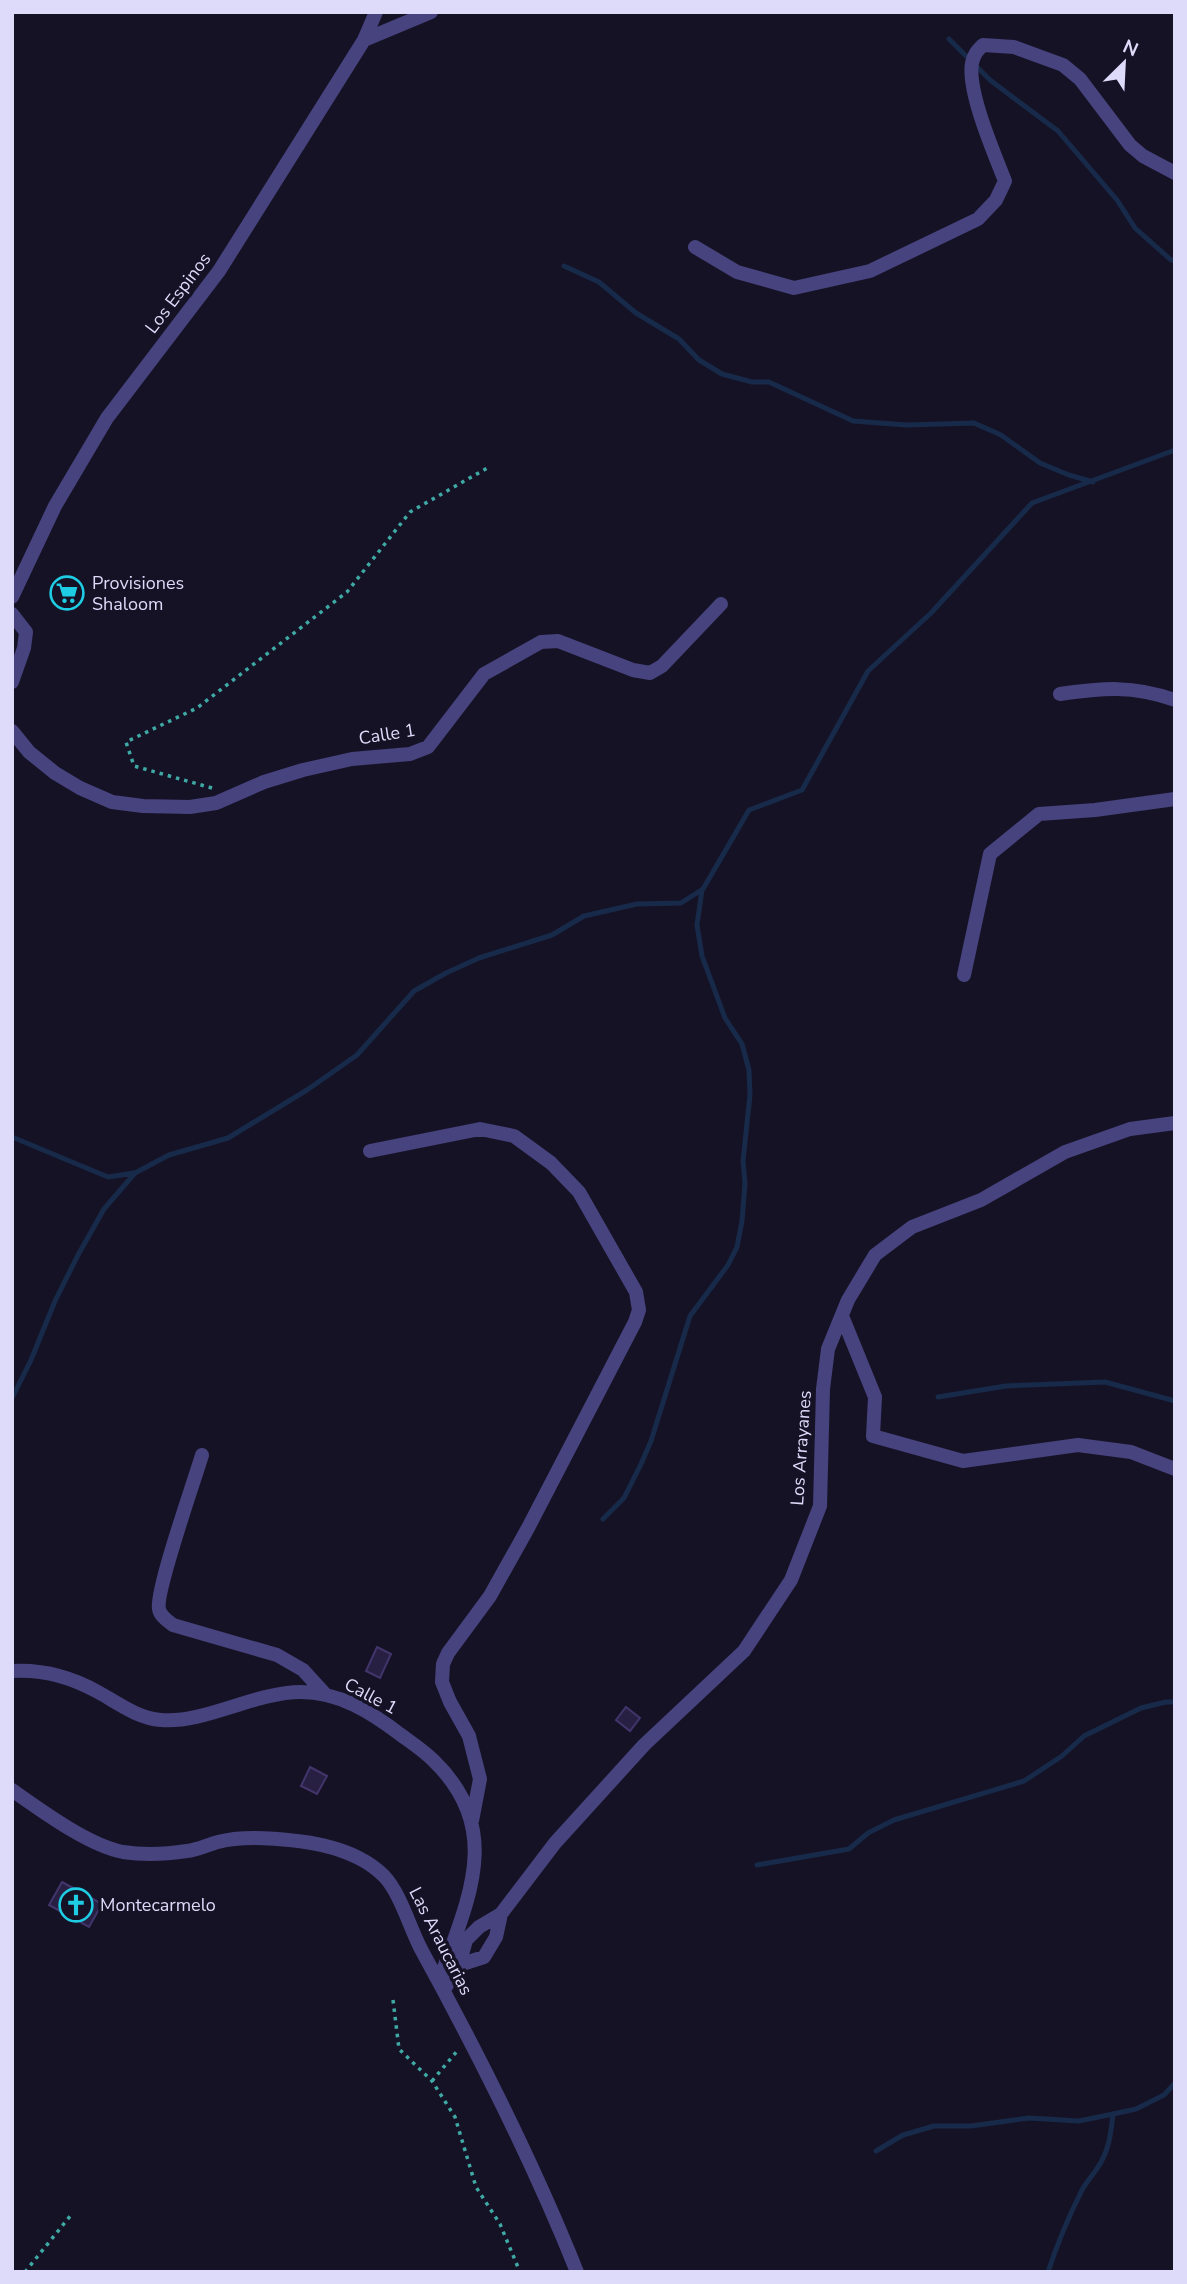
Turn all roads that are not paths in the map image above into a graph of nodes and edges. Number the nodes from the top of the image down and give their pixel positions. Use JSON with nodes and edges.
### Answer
{"nodes":[{"id":1,"x":376,"y":12,"type":"edge"},
{"id":2,"x":431,"y":12,"type":"edge"},
{"id":3,"x":364,"y":40,"type":"junction"},
{"id":4,"x":1175,"y":173,"type":"edge"},
{"id":5,"x":695,"y":247,"type":"dead end"},
{"id":6,"x":12,"y":597,"type":"edge"},
{"id":7,"x":721,"y":604,"type":"dead end"},
{"id":8,"x":12,"y":614,"type":"edge"},
{"id":9,"x":12,"y":682,"type":"edge"},
{"id":10,"x":1060,"y":694,"type":"dead end"},
{"id":11,"x":1175,"y":700,"type":"edge"},
{"id":12,"x":12,"y":731,"type":"edge"},
{"id":13,"x":1175,"y":799,"type":"edge"},
{"id":14,"x":964,"y":975,"type":"dead end"},
{"id":15,"x":1175,"y":1123,"type":"edge"},
{"id":16,"x":370,"y":1151,"type":"dead end"},
{"id":17,"x":842,"y":1316,"type":"junction"},
{"id":18,"x":202,"y":1455,"type":"dead end"},
{"id":19,"x":1175,"y":1469,"type":"edge"},
{"id":20,"x":12,"y":1671,"type":"edge"},
{"id":21,"x":324,"y":1693,"type":"junction"},
{"id":22,"x":12,"y":1790,"type":"edge"},
{"id":23,"x":472,"y":1821,"type":"junction"},
{"id":24,"x":501,"y":1914,"type":"junction"},
{"id":25,"x":459,"y":1965,"type":"junction"},
{"id":26,"x":441,"y":1986,"type":"junction"},
{"id":27,"x":577,"y":2272,"type":"edge"}],
"edges":[{"from":1,"to":3,"type":"street","name":"Los Espinos"},
{"from":2,"to":3,"type":"street"},
{"from":3,"to":6,"type":"street","name":"Los Espinos"},
{"from":4,"to":5,"type":"street"},
{"from":7,"to":12,"type":"street","name":"Calle 1"},
{"from":8,"to":9,"type":"street"},
{"from":10,"to":11,"type":"street"},
{"from":13,"to":14,"type":"street"},
{"from":15,"to":17,"type":"street","name":"Los Arrayanes"},
{"from":16,"to":23,"type":"street"},
{"from":17,"to":19,"type":"street"},
{"from":17,"to":24,"type":"street","name":"Los Arrayanes"},
{"from":18,"to":21,"type":"street"},
{"from":20,"to":21,"type":"street","name":"Calle 1"},
{"from":21,"to":23,"type":"street","name":"Calle 1"},
{"from":22,"to":26,"type":"street","name":"Las Araucarias"},
{"from":23,"to":26,"type":"street","name":"Calle 1"},
{"from":24,"to":25,"type":"street","name":"Los Arrayanes"},
{"from":24,"to":25,"type":"street","name":"Los Arrayanes"},
{"from":25,"to":26,"type":"street","name":"Los Arrayanes"},
{"from":26,"to":27,"type":"street","name":"Las Araucarias"}]}
